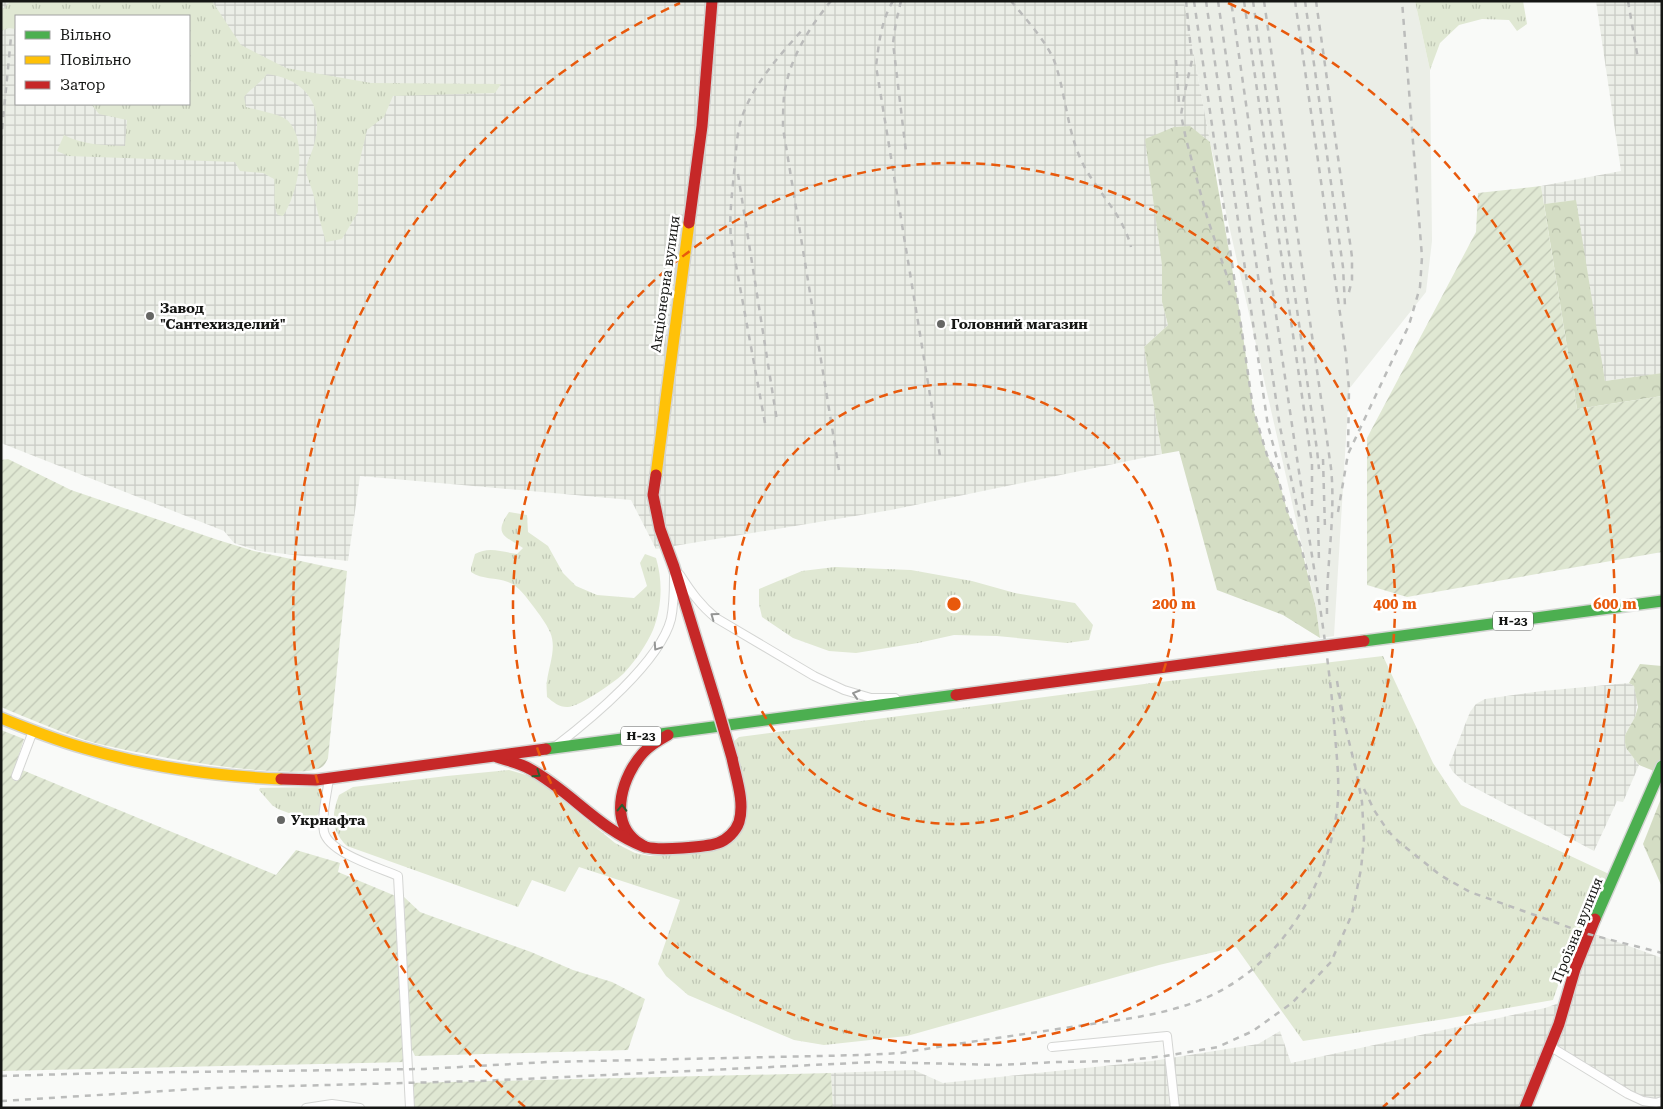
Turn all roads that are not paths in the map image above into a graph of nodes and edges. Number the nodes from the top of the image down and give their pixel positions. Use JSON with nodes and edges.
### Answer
{"nodes":[{"id":1,"x":712,"y":1,"type":"edge"},
{"id":2,"x":674,"y":567,"type":"junction"},
{"id":3,"x":1662,"y":601,"type":"edge"},
{"id":4,"x":922,"y":699,"type":"junction"},
{"id":5,"x":1,"y":718,"type":"edge"},
{"id":6,"x":33,"y":731,"type":"junction"},
{"id":7,"x":674,"y":732,"type":"junction"},
{"id":8,"x":556,"y":747,"type":"junction"},
{"id":9,"x":493,"y":756,"type":"junction"},
{"id":10,"x":1662,"y":766,"type":"edge"},
{"id":11,"x":16,"y":776,"type":"dead end"},
{"id":12,"x":329,"y":778,"type":"junction"},
{"id":13,"x":645,"y":847,"type":"junction"},
{"id":14,"x":1052,"y":1047,"type":"dead end"},
{"id":15,"x":1551,"y":1047,"type":"junction"},
{"id":16,"x":1662,"y":1101,"type":"edge"},
{"id":17,"x":306,"y":1108,"type":"edge"},
{"id":18,"x":360,"y":1108,"type":"edge"},
{"id":19,"x":410,"y":1108,"type":"edge"},
{"id":20,"x":1175,"y":1108,"type":"edge"},
{"id":21,"x":1525,"y":1108,"type":"edge"}],
"edges":[{"from":1,"to":2,"type":"main road","name":"Акціонерна вулиця"},
{"from":4,"to":2,"type":"street","one_way":true},
{"from":2,"to":8,"type":"street","one_way":true},
{"from":2,"to":13,"type":"main road","name":"Акціонерна вулиця","bridge":true},
{"from":3,"to":4,"type":"main road","number":"Н-23","bridge":true},
{"from":4,"to":7,"type":"main road","number":"Н-23"},
{"from":5,"to":6,"type":"main road","number":"Н-23"},
{"from":6,"to":11,"type":"street"},
{"from":6,"to":12,"type":"main road","number":"Н-23"},
{"from":7,"to":8,"type":"main road","number":"Н-23"},
{"from":13,"to":7,"type":"main road","one_way":true},
{"from":8,"to":9,"type":"main road","number":"Н-23"},
{"from":9,"to":12,"type":"main road","number":"Н-23"},
{"from":9,"to":13,"type":"main road","one_way":true},
{"from":10,"to":15,"type":"main road","name":"Проїзна вулиця"},
{"from":12,"to":19,"type":"street"},
{"from":14,"to":20,"type":"street"},
{"from":15,"to":16,"type":"street"},
{"from":15,"to":21,"type":"main road","name":"Проїзна вулиця"},
{"from":17,"to":18,"type":"street"}]}
